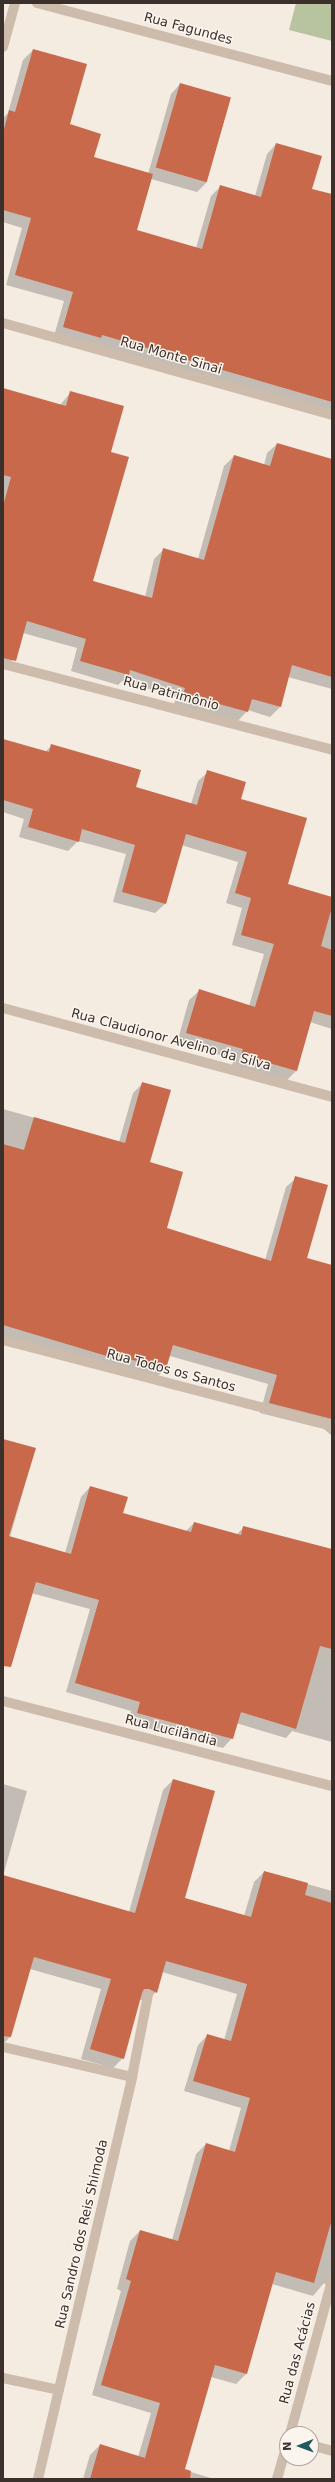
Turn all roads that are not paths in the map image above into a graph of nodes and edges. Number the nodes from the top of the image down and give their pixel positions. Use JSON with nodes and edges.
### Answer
{"nodes":[{"id":1,"x":15,"y":3,"type":"edge"},
{"id":2,"x":37,"y":3,"type":"edge"},
{"id":3,"x":3,"y":47,"type":"edge"},
{"id":4,"x":332,"y":81,"type":"edge"},
{"id":5,"x":3,"y":323,"type":"edge"},
{"id":6,"x":332,"y":415,"type":"edge"},
{"id":7,"x":3,"y":664,"type":"edge"},
{"id":8,"x":332,"y":750,"type":"edge"},
{"id":9,"x":3,"y":1008,"type":"edge"},
{"id":10,"x":332,"y":1097,"type":"edge"},
{"id":11,"x":3,"y":1340,"type":"edge"},
{"id":12,"x":332,"y":1426,"type":"edge"},
{"id":13,"x":3,"y":1701,"type":"edge"},
{"id":14,"x":332,"y":1786,"type":"edge"},
{"id":15,"x":148,"y":1995,"type":"dead end"},
{"id":16,"x":3,"y":2047,"type":"edge"},
{"id":17,"x":132,"y":2077,"type":"junction"},
{"id":18,"x":332,"y":2280,"type":"edge"},
{"id":19,"x":3,"y":2378,"type":"edge"},
{"id":20,"x":59,"y":2390,"type":"junction"},
{"id":21,"x":292,"y":2426,"type":"edge"},
{"id":22,"x":319,"y":2447,"type":"edge"},
{"id":23,"x":332,"y":2451,"type":"edge"},
{"id":24,"x":281,"y":2466,"type":"edge"},
{"id":25,"x":38,"y":2479,"type":"edge"},
{"id":26,"x":277,"y":2479,"type":"edge"}],
"edges":[{"from":1,"to":3,"type":"street"},
{"from":2,"to":4,"type":"street","name":"Rua Fagundes"},
{"from":5,"to":6,"type":"street","name":"Rua Monte Sinai"},
{"from":7,"to":8,"type":"street","name":"Rua Patrimônio"},
{"from":9,"to":10,"type":"street","name":"Rua Claudionor Avelino da Silva"},
{"from":11,"to":12,"type":"street","name":"Rua Todos os Santos"},
{"from":13,"to":14,"type":"street","name":"Rua Lucilândia"},
{"from":15,"to":17,"type":"street","name":"Rua Sandro dos Reis Shimoda"},
{"from":16,"to":17,"type":"street"},
{"from":17,"to":20,"type":"street","name":"Rua Sandro dos Reis Shimoda"},
{"from":18,"to":21,"type":"street","name":"Rua das Acácias"},
{"from":19,"to":20,"type":"street"},
{"from":20,"to":25,"type":"street","name":"Rua Sandro dos Reis Shimoda"},
{"from":22,"to":23,"type":"street"},
{"from":24,"to":26,"type":"street"}]}
